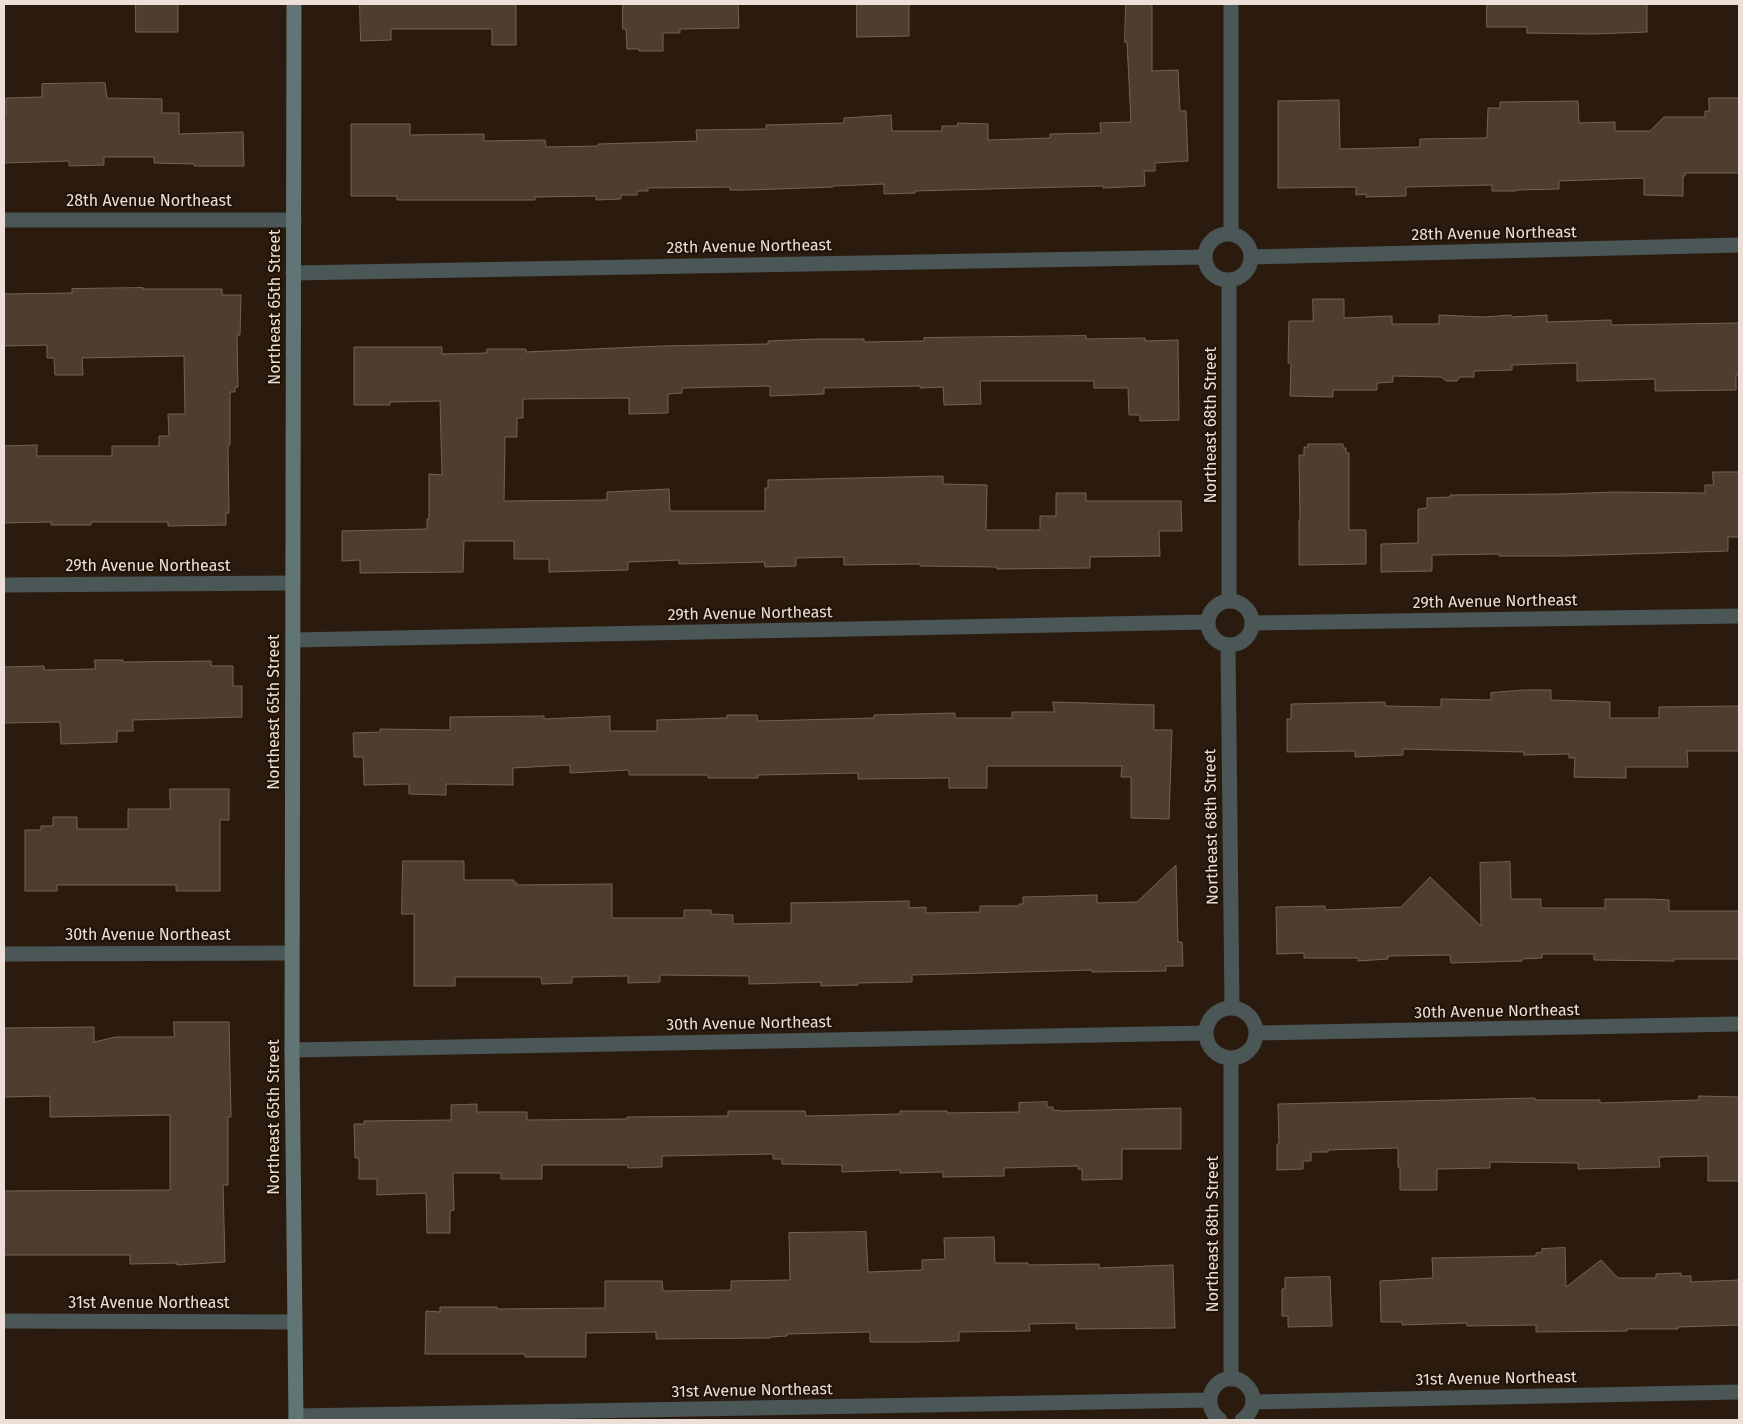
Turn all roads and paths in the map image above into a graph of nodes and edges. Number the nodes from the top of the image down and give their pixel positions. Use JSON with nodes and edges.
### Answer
{"nodes":[{"id":1,"x":294,"y":4,"type":"edge"},
{"id":2,"x":1230,"y":4,"type":"edge"},
{"id":3,"x":4,"y":220,"type":"edge"},
{"id":4,"x":294,"y":220,"type":"junction"},
{"id":5,"x":1230,"y":234,"type":"junction"},
{"id":6,"x":1739,"y":245,"type":"edge"},
{"id":7,"x":1205,"y":257,"type":"junction"},
{"id":8,"x":1251,"y":257,"type":"junction"},
{"id":9,"x":293,"y":273,"type":"junction"},
{"id":10,"x":1230,"y":280,"type":"junction"},
{"id":11,"x":293,"y":583,"type":"junction"},
{"id":12,"x":4,"y":585,"type":"edge"},
{"id":13,"x":1229,"y":600,"type":"junction"},
{"id":14,"x":1739,"y":616,"type":"edge"},
{"id":15,"x":1207,"y":622,"type":"junction"},
{"id":16,"x":1252,"y":624,"type":"junction"},
{"id":17,"x":293,"y":640,"type":"junction"},
{"id":18,"x":1228,"y":645,"type":"junction"},
{"id":19,"x":292,"y":953,"type":"junction"},
{"id":20,"x":4,"y":954,"type":"edge"},
{"id":21,"x":1232,"y":1007,"type":"junction"},
{"id":22,"x":1739,"y":1024,"type":"edge"},
{"id":23,"x":1206,"y":1033,"type":"junction"},
{"id":24,"x":1256,"y":1033,"type":"junction"},
{"id":25,"x":292,"y":1050,"type":"junction"},
{"id":26,"x":1231,"y":1058,"type":"junction"},
{"id":27,"x":4,"y":1322,"type":"edge"},
{"id":28,"x":295,"y":1322,"type":"junction"},
{"id":29,"x":1231,"y":1379,"type":"junction"},
{"id":30,"x":1739,"y":1392,"type":"edge"},
{"id":31,"x":1209,"y":1400,"type":"junction"},
{"id":32,"x":1253,"y":1402,"type":"junction"},
{"id":33,"x":296,"y":1418,"type":"edge"},
{"id":34,"x":1220,"y":1420,"type":"edge"},
{"id":35,"x":1242,"y":1420,"type":"edge"}],
"edges":[{"from":1,"to":4,"type":"main road","name":"Northeast 65th Street"},
{"from":2,"to":5,"type":"street"},
{"from":3,"to":4,"type":"street","name":"28th Avenue Northeast"},
{"from":4,"to":9,"type":"main road","name":"Northeast 65th Street"},
{"from":5,"to":7,"type":"street"},
{"from":5,"to":8,"type":"street"},
{"from":6,"to":8,"type":"street","name":"28th Avenue Northeast"},
{"from":7,"to":9,"type":"street","name":"28th Avenue Northeast"},
{"from":7,"to":10,"type":"street"},
{"from":8,"to":10,"type":"street"},
{"from":9,"to":11,"type":"main road","name":"Northeast 65th Street"},
{"from":10,"to":13,"type":"street","name":"Northeast 68th Street"},
{"from":11,"to":12,"type":"street","name":"29th Avenue Northeast"},
{"from":11,"to":17,"type":"main road","name":"Northeast 65th Street"},
{"from":13,"to":15,"type":"street"},
{"from":13,"to":16,"type":"street"},
{"from":14,"to":16,"type":"street","name":"29th Avenue Northeast"},
{"from":15,"to":17,"type":"street","name":"29th Avenue Northeast"},
{"from":15,"to":18,"type":"street"},
{"from":16,"to":18,"type":"street"},
{"from":17,"to":19,"type":"main road","name":"Northeast 65th Street"},
{"from":18,"to":21,"type":"street","name":"Northeast 68th Street"},
{"from":19,"to":20,"type":"street","name":"30th Avenue Northeast"},
{"from":19,"to":25,"type":"main road","name":"Northeast 65th Street"},
{"from":21,"to":23,"type":"street"},
{"from":21,"to":24,"type":"street"},
{"from":22,"to":24,"type":"street","name":"30th Avenue Northeast"},
{"from":23,"to":25,"type":"street","name":"30th Avenue Northeast"},
{"from":23,"to":26,"type":"street"},
{"from":24,"to":26,"type":"street"},
{"from":25,"to":28,"type":"main road","name":"Northeast 65th Street"},
{"from":26,"to":29,"type":"street","name":"Northeast 68th Street"},
{"from":27,"to":28,"type":"street","name":"31st Avenue Northeast"},
{"from":28,"to":33,"type":"main road","name":"Northeast 65th Street"},
{"from":29,"to":31,"type":"street"},
{"from":29,"to":32,"type":"street"},
{"from":30,"to":32,"type":"street","name":"31st Avenue Northeast"},
{"from":31,"to":33,"type":"street","name":"31st Avenue Northeast"},
{"from":31,"to":34,"type":"street"},
{"from":32,"to":35,"type":"street"}]}
